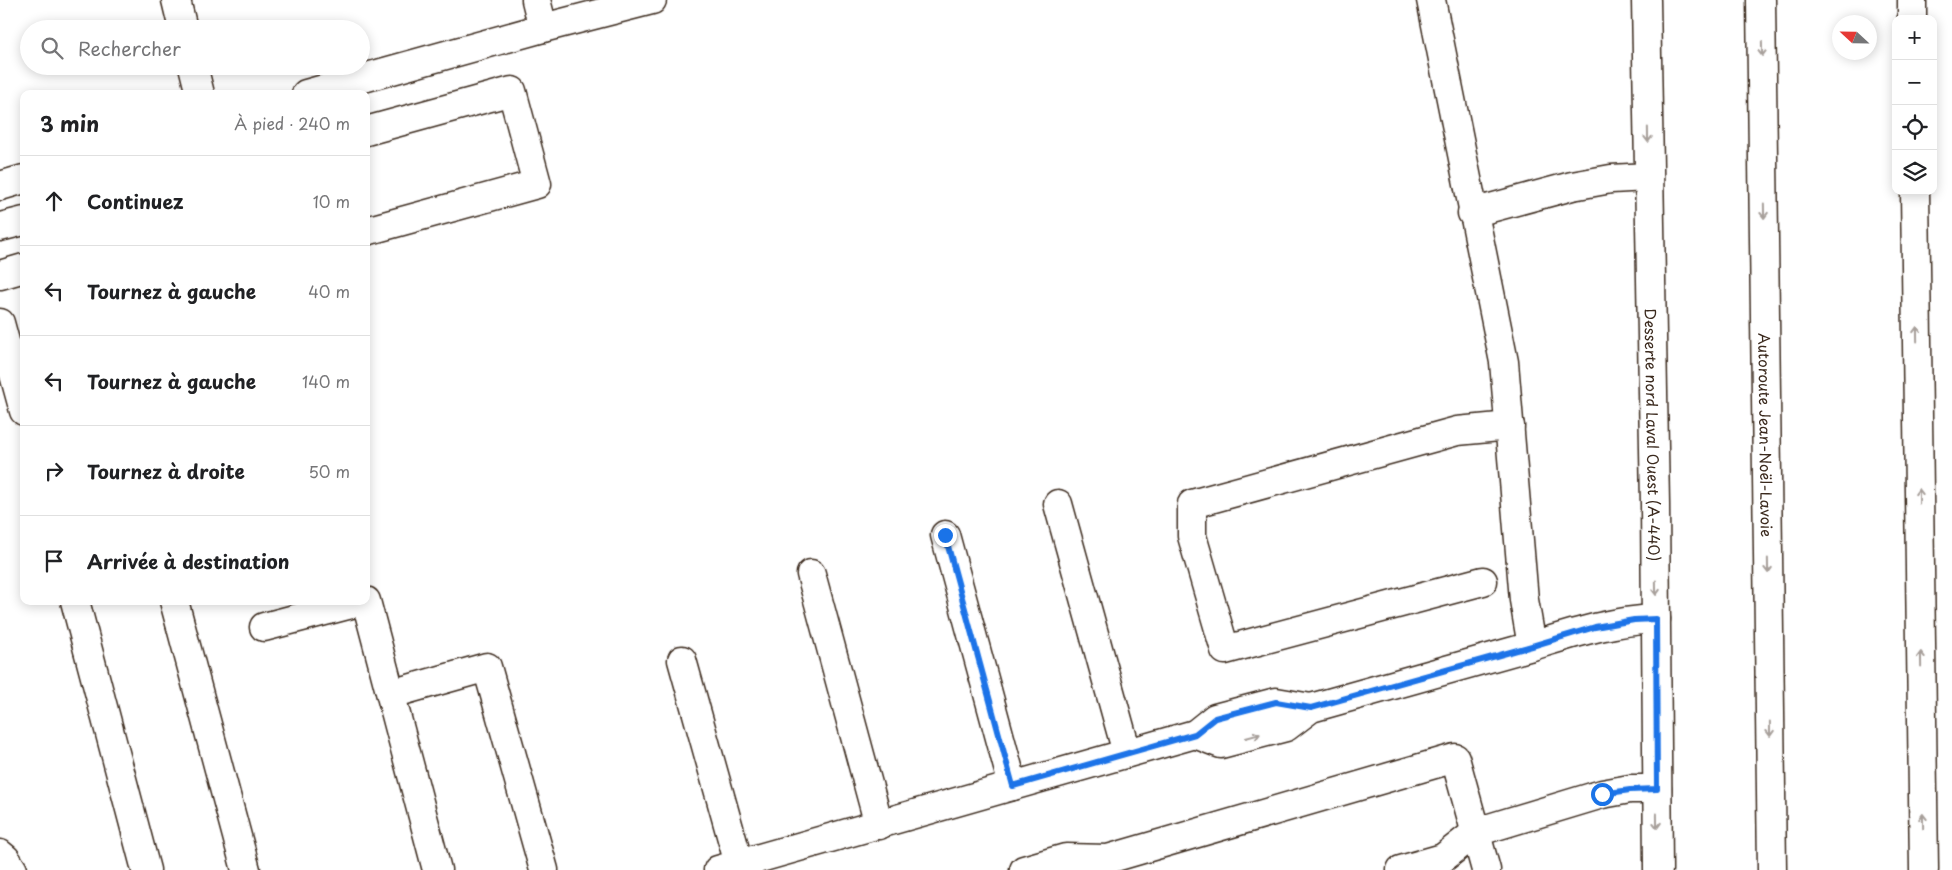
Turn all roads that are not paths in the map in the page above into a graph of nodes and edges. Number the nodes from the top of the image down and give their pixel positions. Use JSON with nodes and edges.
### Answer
{"nodes":[{"id":1,"x":176,"y":0,"type":"edge"},
{"id":2,"x":536,"y":0,"type":"edge"},
{"id":3,"x":652,"y":0,"type":"edge"},
{"id":4,"x":1431,"y":0,"type":"edge"},
{"id":5,"x":1634,"y":0,"type":"edge"},
{"id":6,"x":1646,"y":0,"type":"edge"},
{"id":7,"x":1761,"y":0,"type":"edge"},
{"id":8,"x":1912,"y":0,"type":"edge"},
{"id":9,"x":1912,"y":15,"type":"edge"},
{"id":10,"x":181,"y":20,"type":"edge"},
{"id":11,"x":543,"y":28,"type":"junction"},
{"id":12,"x":195,"y":75,"type":"edge"},
{"id":13,"x":1647,"y":86,"type":"junction"},
{"id":14,"x":199,"y":90,"type":"edge"},
{"id":15,"x":320,"y":90,"type":"edge"},
{"id":16,"x":370,"y":130,"type":"edge"},
{"id":17,"x":1648,"y":177,"type":"junction"},
{"id":18,"x":20,"y":180,"type":"edge"},
{"id":19,"x":0,"y":186,"type":"edge"},
{"id":20,"x":1915,"y":195,"type":"edge"},
{"id":21,"x":1472,"y":213,"type":"junction"},
{"id":22,"x":20,"y":222,"type":"edge"},
{"id":23,"x":0,"y":227,"type":"edge"},
{"id":24,"x":370,"y":230,"type":"edge"},
{"id":25,"x":20,"y":269,"type":"edge"},
{"id":26,"x":0,"y":275,"type":"edge"},
{"id":27,"x":0,"y":324,"type":"edge"},
{"id":28,"x":20,"y":396,"type":"edge"},
{"id":29,"x":1510,"y":426,"type":"junction"},
{"id":30,"x":1058,"y":504,"type":"dead end"},
{"id":31,"x":945,"y":535,"type":"dead end"},
{"id":32,"x":811,"y":574,"type":"dead end"},
{"id":33,"x":1483,"y":580,"type":"dead end"},
{"id":34,"x":76,"y":605,"type":"edge"},
{"id":35,"x":175,"y":605,"type":"edge"},
{"id":36,"x":349,"y":605,"type":"edge"},
{"id":37,"x":366,"y":605,"type":"edge"},
{"id":38,"x":1656,"y":619,"type":"junction"},
{"id":39,"x":264,"y":627,"type":"dead end"},
{"id":40,"x":1532,"y":646,"type":"junction"},
{"id":41,"x":682,"y":660,"type":"dead end"},
{"id":42,"x":391,"y":694,"type":"junction"},
{"id":43,"x":1127,"y":754,"type":"junction"},
{"id":44,"x":1013,"y":786,"type":"junction"},
{"id":45,"x":1657,"y":789,"type":"junction"},
{"id":46,"x":879,"y":825,"type":"junction"},
{"id":47,"x":1476,"y":832,"type":"junction"},
{"id":48,"x":0,"y":854,"type":"edge"},
{"id":49,"x":728,"y":867,"type":"edge"},
{"id":50,"x":13,"y":870,"type":"edge"},
{"id":51,"x":146,"y":870,"type":"edge"},
{"id":52,"x":246,"y":870,"type":"edge"},
{"id":53,"x":436,"y":870,"type":"edge"},
{"id":54,"x":544,"y":870,"type":"edge"},
{"id":55,"x":1024,"y":870,"type":"edge"},
{"id":56,"x":1402,"y":870,"type":"edge"},
{"id":57,"x":1486,"y":870,"type":"edge"},
{"id":58,"x":1658,"y":870,"type":"edge"},
{"id":59,"x":1772,"y":870,"type":"edge"},
{"id":60,"x":1924,"y":870,"type":"edge"}],
"edges":[{"from":1,"to":10,"type":"main road"},
{"from":2,"to":11,"type":"main road"},
{"from":3,"to":11,"type":"main road"},
{"from":4,"to":21,"type":"main road"},
{"from":5,"to":13,"type":"main road"},
{"from":6,"to":13,"type":"main road","name":"Desserte nord Laval Ouest (A-440)"},
{"from":7,"to":59,"type":"main road","name":"Autoroute Jean-Noël-Lavoie","one_way":true},
{"from":8,"to":9,"type":"main road"},
{"from":11,"to":15,"type":"main road"},
{"from":12,"to":14,"type":"main road"},
{"from":13,"to":17,"type":"main road","name":"Desserte nord Laval Ouest (A-440)","one_way":true},
{"from":16,"to":24,"type":"main road"},
{"from":17,"to":21,"type":"main road"},
{"from":17,"to":38,"type":"main road","name":"Desserte nord Laval Ouest (A-440)","one_way":true},
{"from":18,"to":19,"type":"main road"},
{"from":60,"to":20,"type":"main road","one_way":true},
{"from":21,"to":29,"type":"main road"},
{"from":22,"to":23,"type":"main road"},
{"from":25,"to":26,"type":"main road"},
{"from":27,"to":28,"type":"main road"},
{"from":29,"to":33,"type":"main road"},
{"from":29,"to":40,"type":"main road"},
{"from":30,"to":43,"type":"main road"},
{"from":31,"to":44,"type":"main road"},
{"from":32,"to":46,"type":"main road"},
{"from":34,"to":51,"type":"main road"},
{"from":35,"to":52,"type":"main road"},
{"from":36,"to":39,"type":"main road"},
{"from":37,"to":42,"type":"main road"},
{"from":38,"to":40,"type":"main road"},
{"from":38,"to":45,"type":"main road","name":"Desserte nord Laval Ouest (A-440)"},
{"from":40,"to":43,"type":"main road"},
{"from":41,"to":49,"type":"main road"},
{"from":42,"to":53,"type":"main road"},
{"from":42,"to":54,"type":"main road"},
{"from":43,"to":44,"type":"main road"},
{"from":44,"to":46,"type":"main road"},
{"from":45,"to":47,"type":"main road"},
{"from":45,"to":58,"type":"main road","name":"Desserte nord Laval Ouest (A-440)","one_way":true},
{"from":46,"to":49,"type":"main road"},
{"from":47,"to":55,"type":"main road"},
{"from":47,"to":56,"type":"main road"},
{"from":47,"to":57,"type":"main road"},
{"from":48,"to":50,"type":"main road"}]}
